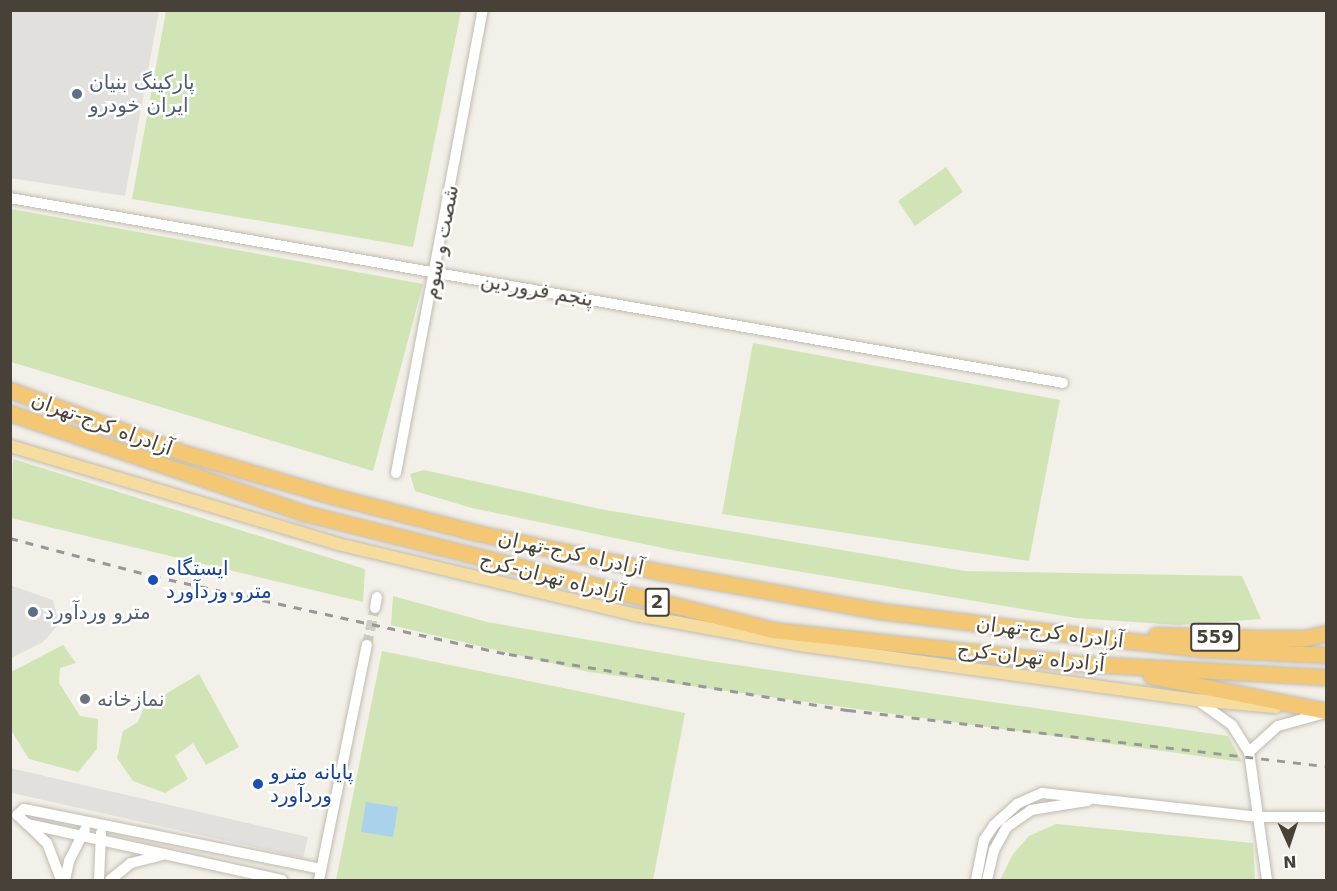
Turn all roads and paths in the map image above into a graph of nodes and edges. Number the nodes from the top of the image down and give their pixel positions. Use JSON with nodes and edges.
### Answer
{"nodes":[{"id":1,"x":483,"y":10,"type":"edge"},
{"id":2,"x":10,"y":198,"type":"edge"},
{"id":3,"x":436,"y":273,"type":"junction"},
{"id":4,"x":1063,"y":383,"type":"dead end"},
{"id":5,"x":10,"y":390,"type":"edge"},
{"id":6,"x":10,"y":413,"type":"edge"},
{"id":7,"x":10,"y":446,"type":"edge"},
{"id":8,"x":396,"y":473,"type":"dead end"},
{"id":9,"x":1326,"y":633,"type":"edge"},
{"id":10,"x":1103,"y":639,"type":"junction"},
{"id":11,"x":367,"y":645,"type":"tunnel mouth"},
{"id":12,"x":1326,"y":655,"type":"edge"},
{"id":13,"x":1086,"y":664,"type":"junction"},
{"id":14,"x":1326,"y":677,"type":"edge"},
{"id":15,"x":1197,"y":700,"type":"junction"},
{"id":16,"x":1326,"y":711,"type":"edge"},
{"id":17,"x":1249,"y":752,"type":"junction"},
{"id":18,"x":1107,"y":800,"type":"junction"},
{"id":19,"x":1259,"y":817,"type":"junction"},
{"id":20,"x":1326,"y":818,"type":"edge"},
{"id":21,"x":88,"y":822,"type":"junction"},
{"id":22,"x":27,"y":824,"type":"junction"},
{"id":23,"x":100,"y":824,"type":"junction"},
{"id":24,"x":82,"y":836,"type":"junction"},
{"id":25,"x":101,"y":840,"type":"junction"},
{"id":26,"x":168,"y":855,"type":"junction"},
{"id":27,"x":321,"y":868,"type":"junction"},
{"id":28,"x":63,"y":880,"type":"edge"},
{"id":29,"x":99,"y":880,"type":"edge"},
{"id":30,"x":110,"y":880,"type":"edge"},
{"id":31,"x":282,"y":880,"type":"edge"},
{"id":32,"x":319,"y":880,"type":"edge"},
{"id":33,"x":976,"y":880,"type":"edge"},
{"id":34,"x":987,"y":880,"type":"edge"},
{"id":35,"x":1267,"y":880,"type":"edge"}],
"edges":[{"from":1,"to":3,"type":"street","name":"شصت و سوم"},
{"from":2,"to":3,"type":"street","name":"پنجم فروردین"},
{"from":3,"to":4,"type":"street","name":"پنجم فروردین"},
{"from":3,"to":8,"type":"street","name":"شصت و سوم"},
{"from":5,"to":10,"type":"highway","name":"آزادراه کرج-تهران","number":"2"},
{"from":6,"to":13,"type":"highway","name":"آزادراه تهران-کرج","number":"2"},
{"from":7,"to":15,"type":"main road"},
{"from":9,"to":10,"type":"highway","number":"559"},
{"from":10,"to":12,"type":"highway","name":"آزادراه کرج-تهران","number":"2"},
{"from":11,"to":27,"type":"street"},
{"from":13,"to":14,"type":"highway","name":"آزادراه تهران-کرج","number":"2"},
{"from":13,"to":16,"type":"highway"},
{"from":15,"to":16,"type":"main road"},
{"from":15,"to":17,"type":"street"},
{"from":16,"to":17,"type":"street"},
{"from":17,"to":19,"type":"street"},
{"from":18,"to":19,"type":"street"},
{"from":18,"to":33,"type":"street"},
{"from":18,"to":34,"type":"street"},
{"from":19,"to":20,"type":"street"},
{"from":19,"to":35,"type":"street"},
{"from":21,"to":22,"type":"street"},
{"from":21,"to":23,"type":"street"},
{"from":21,"to":24,"type":"street"},
{"from":22,"to":24,"type":"street"},
{"from":22,"to":28,"type":"street"},
{"from":23,"to":25,"type":"street"},
{"from":23,"to":27,"type":"street"},
{"from":24,"to":25,"type":"street"},
{"from":24,"to":28,"type":"street"},
{"from":25,"to":26,"type":"street"},
{"from":25,"to":29,"type":"street"},
{"from":26,"to":30,"type":"street"},
{"from":26,"to":31,"type":"street"},
{"from":27,"to":32,"type":"street"}]}
